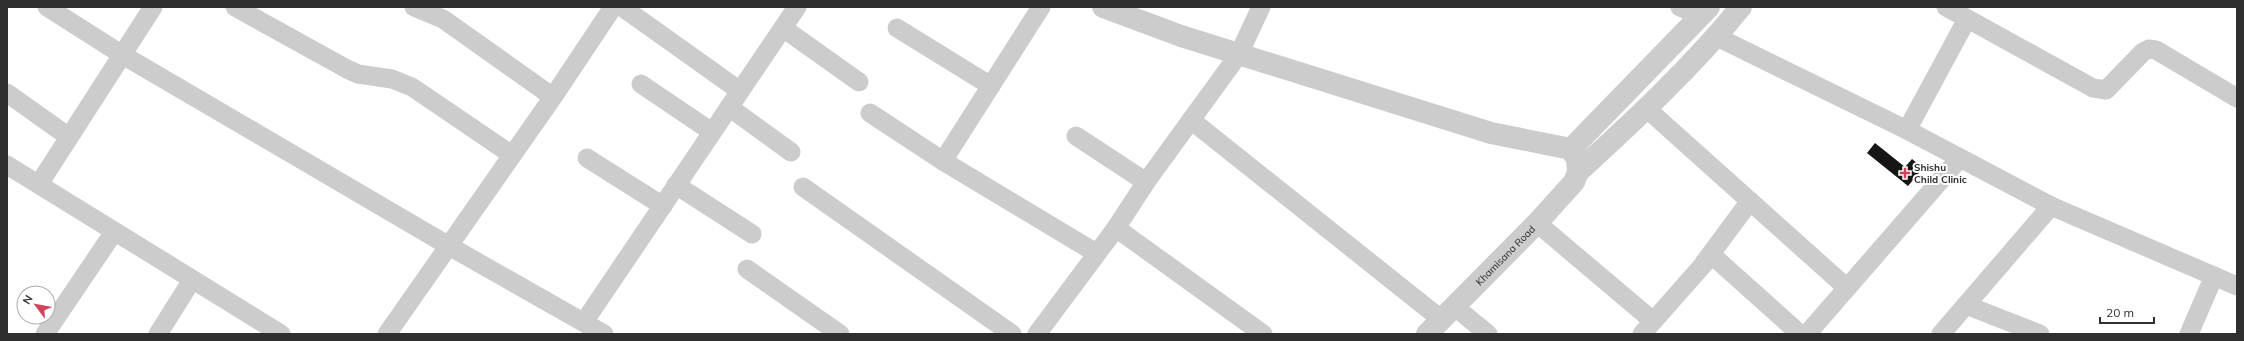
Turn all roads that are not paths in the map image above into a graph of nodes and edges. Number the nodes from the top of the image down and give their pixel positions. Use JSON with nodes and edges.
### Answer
{"nodes":[{"id":1,"x":47,"y":7,"type":"edge"},
{"id":2,"x":153,"y":7,"type":"edge"},
{"id":3,"x":235,"y":7,"type":"edge"},
{"id":4,"x":414,"y":7,"type":"edge"},
{"id":5,"x":613,"y":7,"type":"edge"},
{"id":6,"x":622,"y":7,"type":"edge"},
{"id":7,"x":797,"y":7,"type":"edge"},
{"id":8,"x":1041,"y":7,"type":"edge"},
{"id":9,"x":1104,"y":7,"type":"edge"},
{"id":10,"x":1261,"y":7,"type":"edge"},
{"id":11,"x":1680,"y":7,"type":"edge"},
{"id":12,"x":1741,"y":7,"type":"edge"},
{"id":13,"x":1946,"y":7,"type":"edge"},
{"id":14,"x":1705,"y":11,"type":"edge"},
{"id":15,"x":1967,"y":19,"type":"junction"},
{"id":16,"x":782,"y":28,"type":"junction"},
{"id":17,"x":897,"y":28,"type":"dead end"},
{"id":18,"x":1717,"y":37,"type":"junction"},
{"id":19,"x":122,"y":54,"type":"junction"},
{"id":20,"x":1239,"y":54,"type":"junction"},
{"id":21,"x":859,"y":82,"type":"dead end"},
{"id":22,"x":641,"y":84,"type":"dead end"},
{"id":23,"x":991,"y":86,"type":"junction"},
{"id":24,"x":7,"y":93,"type":"edge"},
{"id":25,"x":553,"y":97,"type":"junction"},
{"id":26,"x":2237,"y":98,"type":"edge"},
{"id":27,"x":734,"y":99,"type":"junction"},
{"id":28,"x":1646,"y":108,"type":"junction"},
{"id":29,"x":870,"y":113,"type":"dead end"},
{"id":30,"x":1191,"y":120,"type":"junction"},
{"id":31,"x":1907,"y":130,"type":"junction"},
{"id":32,"x":712,"y":132,"type":"junction"},
{"id":33,"x":1076,"y":136,"type":"dead end"},
{"id":34,"x":69,"y":137,"type":"junction"},
{"id":35,"x":1571,"y":149,"type":"junction"},
{"id":36,"x":791,"y":152,"type":"dead end"},
{"id":37,"x":512,"y":155,"type":"junction"},
{"id":38,"x":587,"y":158,"type":"dead end"},
{"id":39,"x":1960,"y":158,"type":"junction"},
{"id":40,"x":943,"y":161,"type":"junction"},
{"id":41,"x":8,"y":169,"type":"edge"},
{"id":42,"x":1578,"y":172,"type":"junction"},
{"id":43,"x":1146,"y":182,"type":"junction"},
{"id":44,"x":39,"y":184,"type":"junction"},
{"id":45,"x":676,"y":185,"type":"junction"},
{"id":46,"x":803,"y":188,"type":"dead end"},
{"id":47,"x":1750,"y":201,"type":"junction"},
{"id":48,"x":662,"y":206,"type":"junction"},
{"id":49,"x":2051,"y":206,"type":"junction"},
{"id":50,"x":1537,"y":223,"type":"junction"},
{"id":51,"x":1116,"y":228,"type":"junction"},
{"id":52,"x":114,"y":232,"type":"junction"},
{"id":53,"x":752,"y":234,"type":"dead end"},
{"id":54,"x":449,"y":246,"type":"junction"},
{"id":55,"x":1096,"y":253,"type":"junction"},
{"id":56,"x":1704,"y":264,"type":"junction"},
{"id":57,"x":747,"y":269,"type":"dead end"},
{"id":58,"x":2214,"y":276,"type":"junction"},
{"id":59,"x":192,"y":280,"type":"junction"},
{"id":60,"x":2237,"y":286,"type":"edge"},
{"id":61,"x":1847,"y":288,"type":"junction"},
{"id":62,"x":1966,"y":305,"type":"junction"},
{"id":63,"x":1441,"y":320,"type":"edge"},
{"id":64,"x":584,"y":322,"type":"junction"},
{"id":65,"x":1648,"y":328,"type":"edge"},
{"id":66,"x":1797,"y":332,"type":"edge"},
{"id":67,"x":45,"y":334,"type":"edge"},
{"id":68,"x":158,"y":334,"type":"edge"},
{"id":69,"x":281,"y":334,"type":"edge"},
{"id":70,"x":387,"y":334,"type":"edge"},
{"id":71,"x":604,"y":334,"type":"edge"},
{"id":72,"x":840,"y":334,"type":"edge"},
{"id":73,"x":1012,"y":334,"type":"edge"},
{"id":74,"x":1037,"y":334,"type":"edge"},
{"id":75,"x":1263,"y":334,"type":"edge"},
{"id":76,"x":1488,"y":334,"type":"edge"},
{"id":77,"x":1941,"y":334,"type":"edge"},
{"id":78,"x":2040,"y":334,"type":"edge"},
{"id":79,"x":2189,"y":334,"type":"edge"}],
"edges":[{"from":1,"to":19,"type":"street"},
{"from":2,"to":19,"type":"street"},
{"from":3,"to":37,"type":"street"},
{"from":4,"to":25,"type":"street"},
{"from":5,"to":25,"type":"street"},
{"from":6,"to":27,"type":"street"},
{"from":7,"to":16,"type":"street"},
{"from":8,"to":23,"type":"street"},
{"from":9,"to":20,"type":"street"},
{"from":10,"to":20,"type":"street"},
{"from":11,"to":14,"type":"street"},
{"from":12,"to":18,"type":"street","name":"Khamisana Road"},
{"from":13,"to":15,"type":"street"},
{"from":14,"to":35,"type":"street"},
{"from":15,"to":26,"type":"street"},
{"from":15,"to":31,"type":"street"},
{"from":16,"to":21,"type":"street"},
{"from":16,"to":27,"type":"street"},
{"from":17,"to":23,"type":"street"},
{"from":18,"to":28,"type":"street","name":"Khamisana Road"},
{"from":18,"to":31,"type":"street"},
{"from":19,"to":34,"type":"street"},
{"from":19,"to":54,"type":"street"},
{"from":20,"to":30,"type":"street"},
{"from":20,"to":35,"type":"street"},
{"from":22,"to":32,"type":"street"},
{"from":23,"to":40,"type":"street"},
{"from":24,"to":34,"type":"street"},
{"from":25,"to":37,"type":"street"},
{"from":27,"to":32,"type":"street"},
{"from":27,"to":36,"type":"street"},
{"from":28,"to":42,"type":"street","name":"Khamisana Road"},
{"from":28,"to":47,"type":"street"},
{"from":29,"to":40,"type":"street"},
{"from":30,"to":43,"type":"street"},
{"from":30,"to":63,"type":"street"},
{"from":31,"to":39,"type":"street"},
{"from":32,"to":45,"type":"street"},
{"from":33,"to":43,"type":"street"},
{"from":34,"to":44,"type":"street"},
{"from":35,"to":42,"type":"street"},
{"from":37,"to":54,"type":"street"},
{"from":38,"to":48,"type":"street"},
{"from":39,"to":49,"type":"street"},
{"from":39,"to":61,"type":"street"},
{"from":40,"to":55,"type":"street"},
{"from":41,"to":44,"type":"street"},
{"from":42,"to":50,"type":"street","name":"Khamisana Road"},
{"from":43,"to":51,"type":"street"},
{"from":44,"to":52,"type":"street"},
{"from":45,"to":48,"type":"street"},
{"from":45,"to":53,"type":"street"},
{"from":46,"to":73,"type":"street"},
{"from":47,"to":56,"type":"street"},
{"from":47,"to":61,"type":"street"},
{"from":48,"to":64,"type":"street"},
{"from":49,"to":58,"type":"street"},
{"from":49,"to":62,"type":"street"},
{"from":50,"to":63,"type":"street","name":"Khamisana Road"},
{"from":50,"to":65,"type":"street"},
{"from":51,"to":55,"type":"street"},
{"from":51,"to":75,"type":"street"},
{"from":52,"to":59,"type":"street"},
{"from":52,"to":67,"type":"street"},
{"from":54,"to":64,"type":"street"},
{"from":54,"to":70,"type":"street"},
{"from":55,"to":74,"type":"street"},
{"from":56,"to":65,"type":"street"},
{"from":56,"to":66,"type":"street"},
{"from":57,"to":72,"type":"street"},
{"from":58,"to":60,"type":"street"},
{"from":58,"to":79,"type":"street"},
{"from":59,"to":68,"type":"street"},
{"from":59,"to":69,"type":"street"},
{"from":61,"to":66,"type":"street"},
{"from":62,"to":77,"type":"street"},
{"from":62,"to":78,"type":"street"},
{"from":63,"to":76,"type":"street"},
{"from":64,"to":71,"type":"street"}]}
